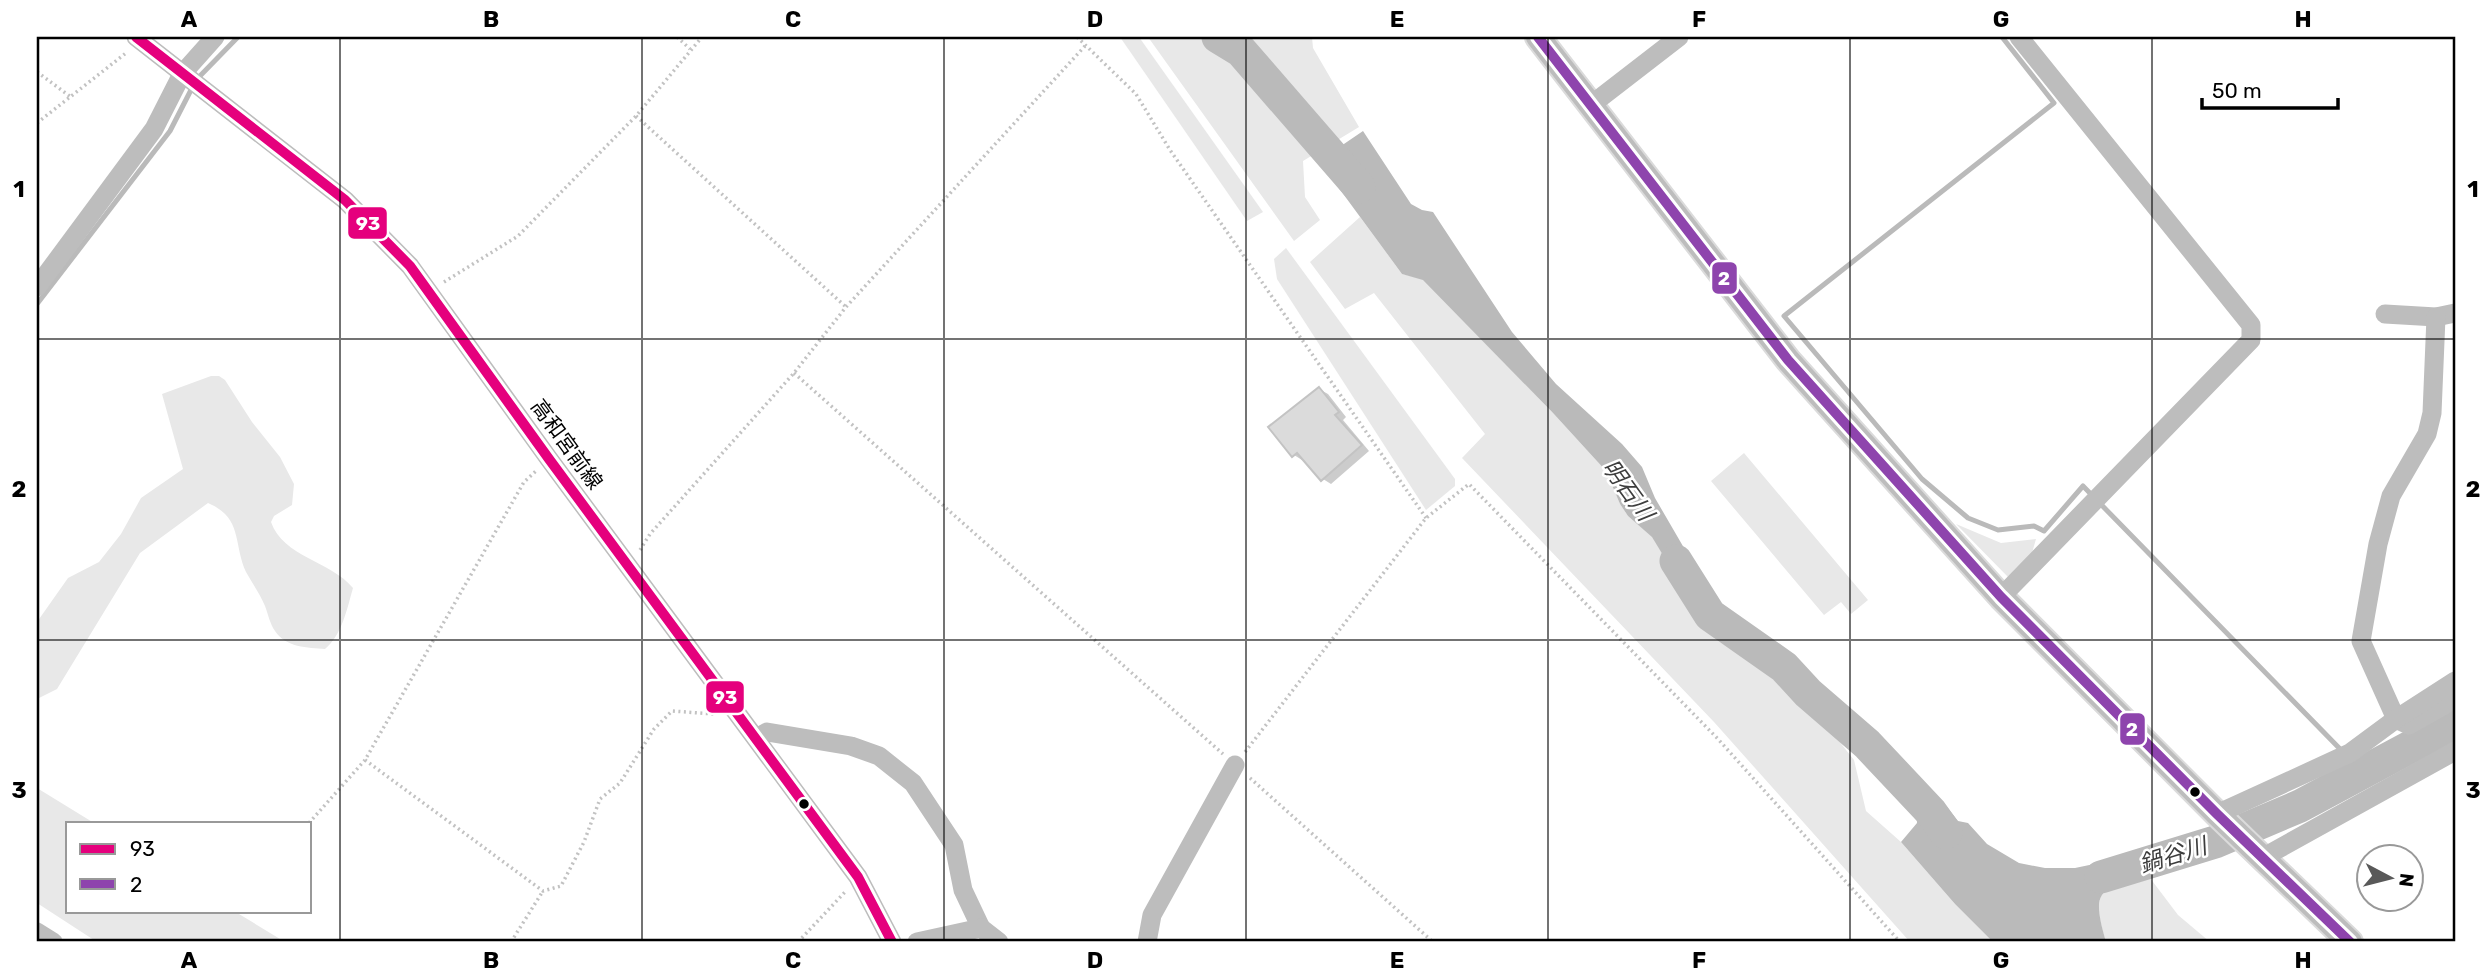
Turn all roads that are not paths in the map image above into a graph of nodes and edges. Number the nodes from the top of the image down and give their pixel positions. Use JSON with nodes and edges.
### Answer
{"nodes":[{"id":1,"x":215,"y":37,"type":"edge"},
{"id":2,"x":1538,"y":37,"type":"edge"},
{"id":3,"x":1679,"y":37,"type":"edge"},
{"id":4,"x":2019,"y":37,"type":"edge"},
{"id":5,"x":139,"y":39,"type":"edge"},
{"id":6,"x":183,"y":75,"type":"junction"},
{"id":7,"x":1591,"y":106,"type":"junction"},
{"id":8,"x":37,"y":287,"type":"edge"},
{"id":9,"x":2455,"y":313,"type":"edge"},
{"id":10,"x":2385,"y":314,"type":"dead end"},
{"id":11,"x":2436,"y":317,"type":"junction"},
{"id":12,"x":2001,"y":597,"type":"junction"},
{"id":13,"x":2455,"y":681,"type":"edge"},
{"id":14,"x":2455,"y":699,"type":"edge"},
{"id":15,"x":2396,"y":719,"type":"junction"},
{"id":16,"x":756,"y":738,"type":"junction"},
{"id":17,"x":2455,"y":751,"type":"edge"},
{"id":18,"x":1235,"y":765,"type":"road end"},
{"id":19,"x":2220,"y":817,"type":"junction"},
{"id":20,"x":2258,"y":853,"type":"junction"},
{"id":21,"x":981,"y":928,"type":"junction"},
{"id":22,"x":37,"y":932,"type":"edge"},
{"id":23,"x":53,"y":942,"type":"edge"},
{"id":24,"x":891,"y":942,"type":"edge"},
{"id":25,"x":917,"y":942,"type":"edge"},
{"id":26,"x":999,"y":942,"type":"edge"},
{"id":27,"x":1147,"y":942,"type":"edge"},
{"id":28,"x":2350,"y":942,"type":"edge"}],
"edges":[{"from":1,"to":6,"type":"street"},
{"from":2,"to":7,"type":"main road"},
{"from":3,"to":7,"type":"street"},
{"from":4,"to":12,"type":"street"},
{"from":5,"to":6,"type":"street","name":"高和宮前線"},
{"from":6,"to":8,"type":"street"},
{"from":6,"to":16,"type":"street","name":"高和宮前線"},
{"from":7,"to":12,"type":"main road"},
{"from":9,"to":11,"type":"street"},
{"from":10,"to":11,"type":"street"},
{"from":11,"to":15,"type":"street"},
{"from":12,"to":19,"type":"main road"},
{"from":13,"to":15,"type":"street"},
{"from":14,"to":15,"type":"street"},
{"from":15,"to":19,"type":"street"},
{"from":16,"to":21,"type":"street"},
{"from":16,"to":24,"type":"street","name":"高和宮前線"},
{"from":17,"to":20,"type":"street"},
{"from":18,"to":27,"type":"street"},
{"from":19,"to":20,"type":"main road"},
{"from":20,"to":28,"type":"main road"},
{"from":21,"to":25,"type":"street"},
{"from":21,"to":26,"type":"street"},
{"from":22,"to":23,"type":"street"}]}
